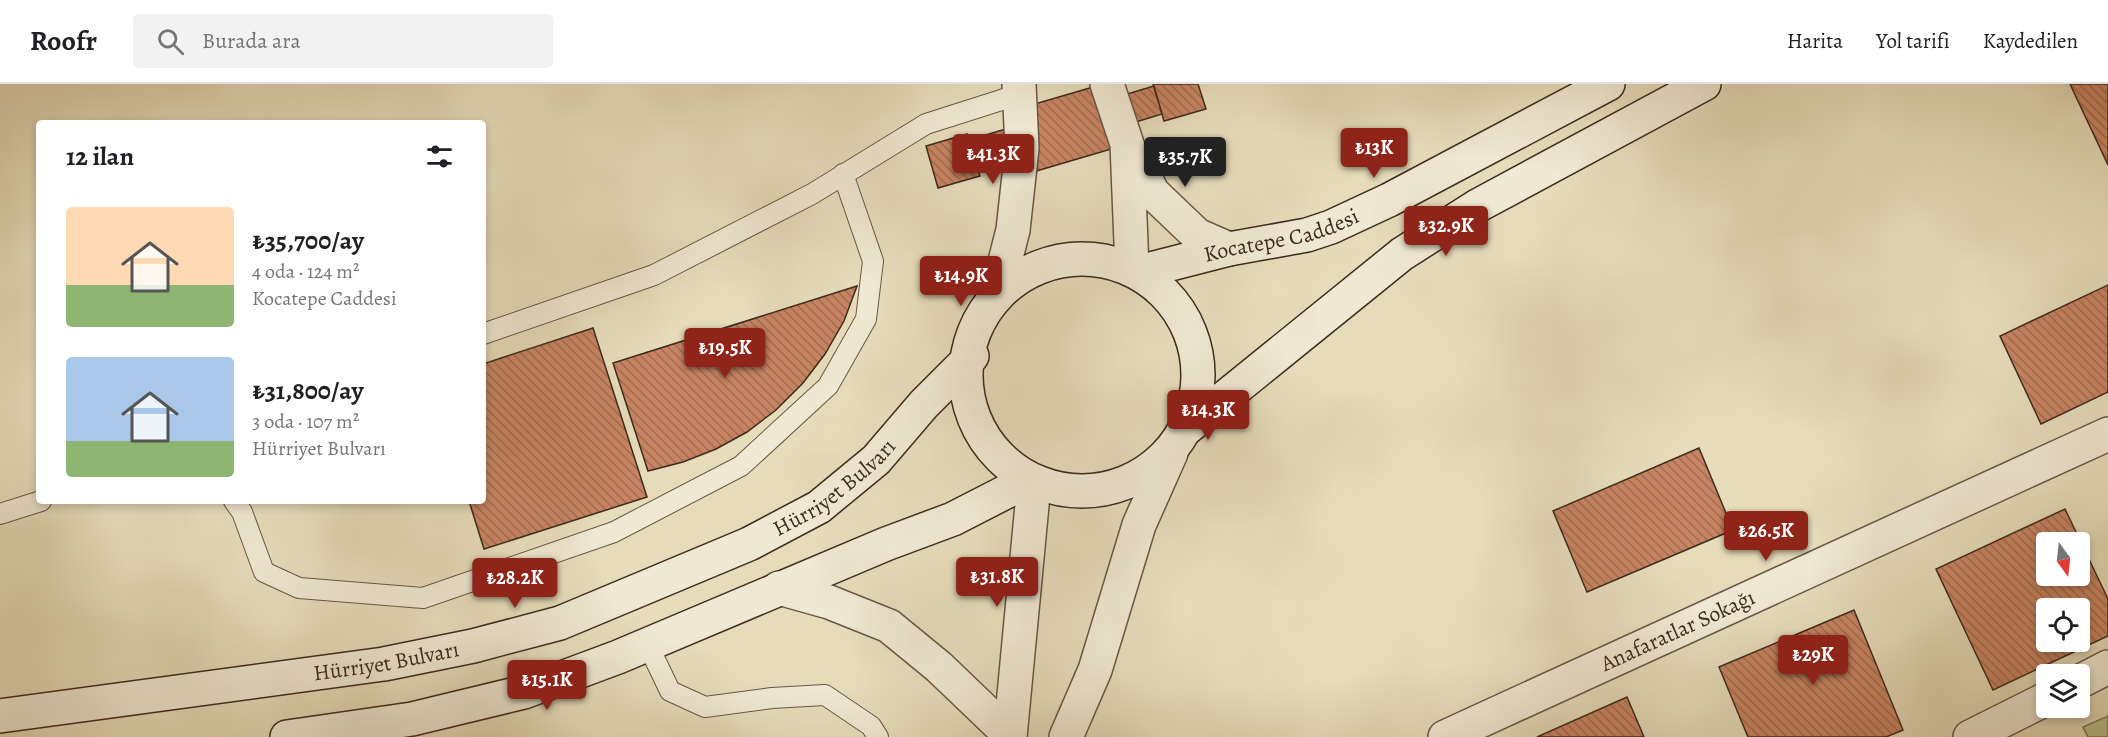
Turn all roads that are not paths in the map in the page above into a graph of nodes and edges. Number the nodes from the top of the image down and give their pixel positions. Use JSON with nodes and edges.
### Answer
{"nodes":[{"id":1,"x":1107,"y":84,"type":"edge"},
{"id":2,"x":1608,"y":84,"type":"edge"},
{"id":3,"x":1704,"y":84,"type":"edge"},
{"id":4,"x":1020,"y":89,"type":"edge"},
{"id":5,"x":1127,"y":144,"type":"junction"},
{"id":6,"x":843,"y":174,"type":"junction"},
{"id":7,"x":1229,"y":249,"type":"junction"},
{"id":8,"x":1136,"y":270,"type":"junction"},
{"id":9,"x":998,"y":289,"type":"junction"},
{"id":10,"x":486,"y":333,"type":"edge"},
{"id":11,"x":972,"y":356,"type":"junction"},
{"id":12,"x":2108,"y":434,"type":"edge"},
{"id":13,"x":1179,"y":440,"type":"junction"},
{"id":14,"x":1032,"y":482,"type":"junction"},
{"id":15,"x":36,"y":502,"type":"edge"},
{"id":16,"x":236,"y":504,"type":"edge"},
{"id":17,"x":0,"y":514,"type":"edge"},
{"id":18,"x":779,"y":588,"type":"junction"},
{"id":19,"x":648,"y":645,"type":"junction"},
{"id":20,"x":2108,"y":667,"type":"edge"},
{"id":21,"x":2090,"y":676,"type":"edge"},
{"id":22,"x":2036,"y":704,"type":"edge"},
{"id":23,"x":0,"y":716,"type":"edge"},
{"id":24,"x":1010,"y":736,"type":"edge"},
{"id":25,"x":287,"y":737,"type":"edge"},
{"id":26,"x":878,"y":737,"type":"edge"},
{"id":27,"x":1066,"y":737,"type":"edge"},
{"id":28,"x":1445,"y":737,"type":"edge"},
{"id":29,"x":1970,"y":737,"type":"edge"}],
"edges":[{"from":1,"to":5,"type":"main road"},
{"from":2,"to":7,"type":"main road","name":"Kocatepe Caddesi"},
{"from":3,"to":13,"type":"main road"},
{"from":4,"to":6,"type":"lane"},
{"from":4,"to":9,"type":"main road"},
{"from":5,"to":7,"type":"main road"},
{"from":5,"to":8,"type":"main road"},
{"from":6,"to":10,"type":"lane"},
{"from":6,"to":16,"type":"lane"},
{"from":7,"to":8,"type":"main road","name":"Kocatepe Caddesi"},
{"from":8,"to":9,"type":"main road"},
{"from":8,"to":13,"type":"main road"},
{"from":9,"to":11,"type":"main road"},
{"from":11,"to":14,"type":"main road"},
{"from":11,"to":23,"type":"main road","name":"Hürriyet Bulvarı"},
{"from":12,"to":28,"type":"main road","name":"Anafaratlar Sokağı"},
{"from":13,"to":14,"type":"main road"},
{"from":13,"to":27,"type":"main road"},
{"from":14,"to":18,"type":"main road"},
{"from":14,"to":24,"type":"main road"},
{"from":15,"to":17,"type":"lane"},
{"from":18,"to":19,"type":"main road"},
{"from":18,"to":24,"type":"main road"},
{"from":19,"to":25,"type":"main road"},
{"from":19,"to":26,"type":"lane"},
{"from":20,"to":21,"type":"main road"},
{"from":22,"to":29,"type":"main road"}]}
